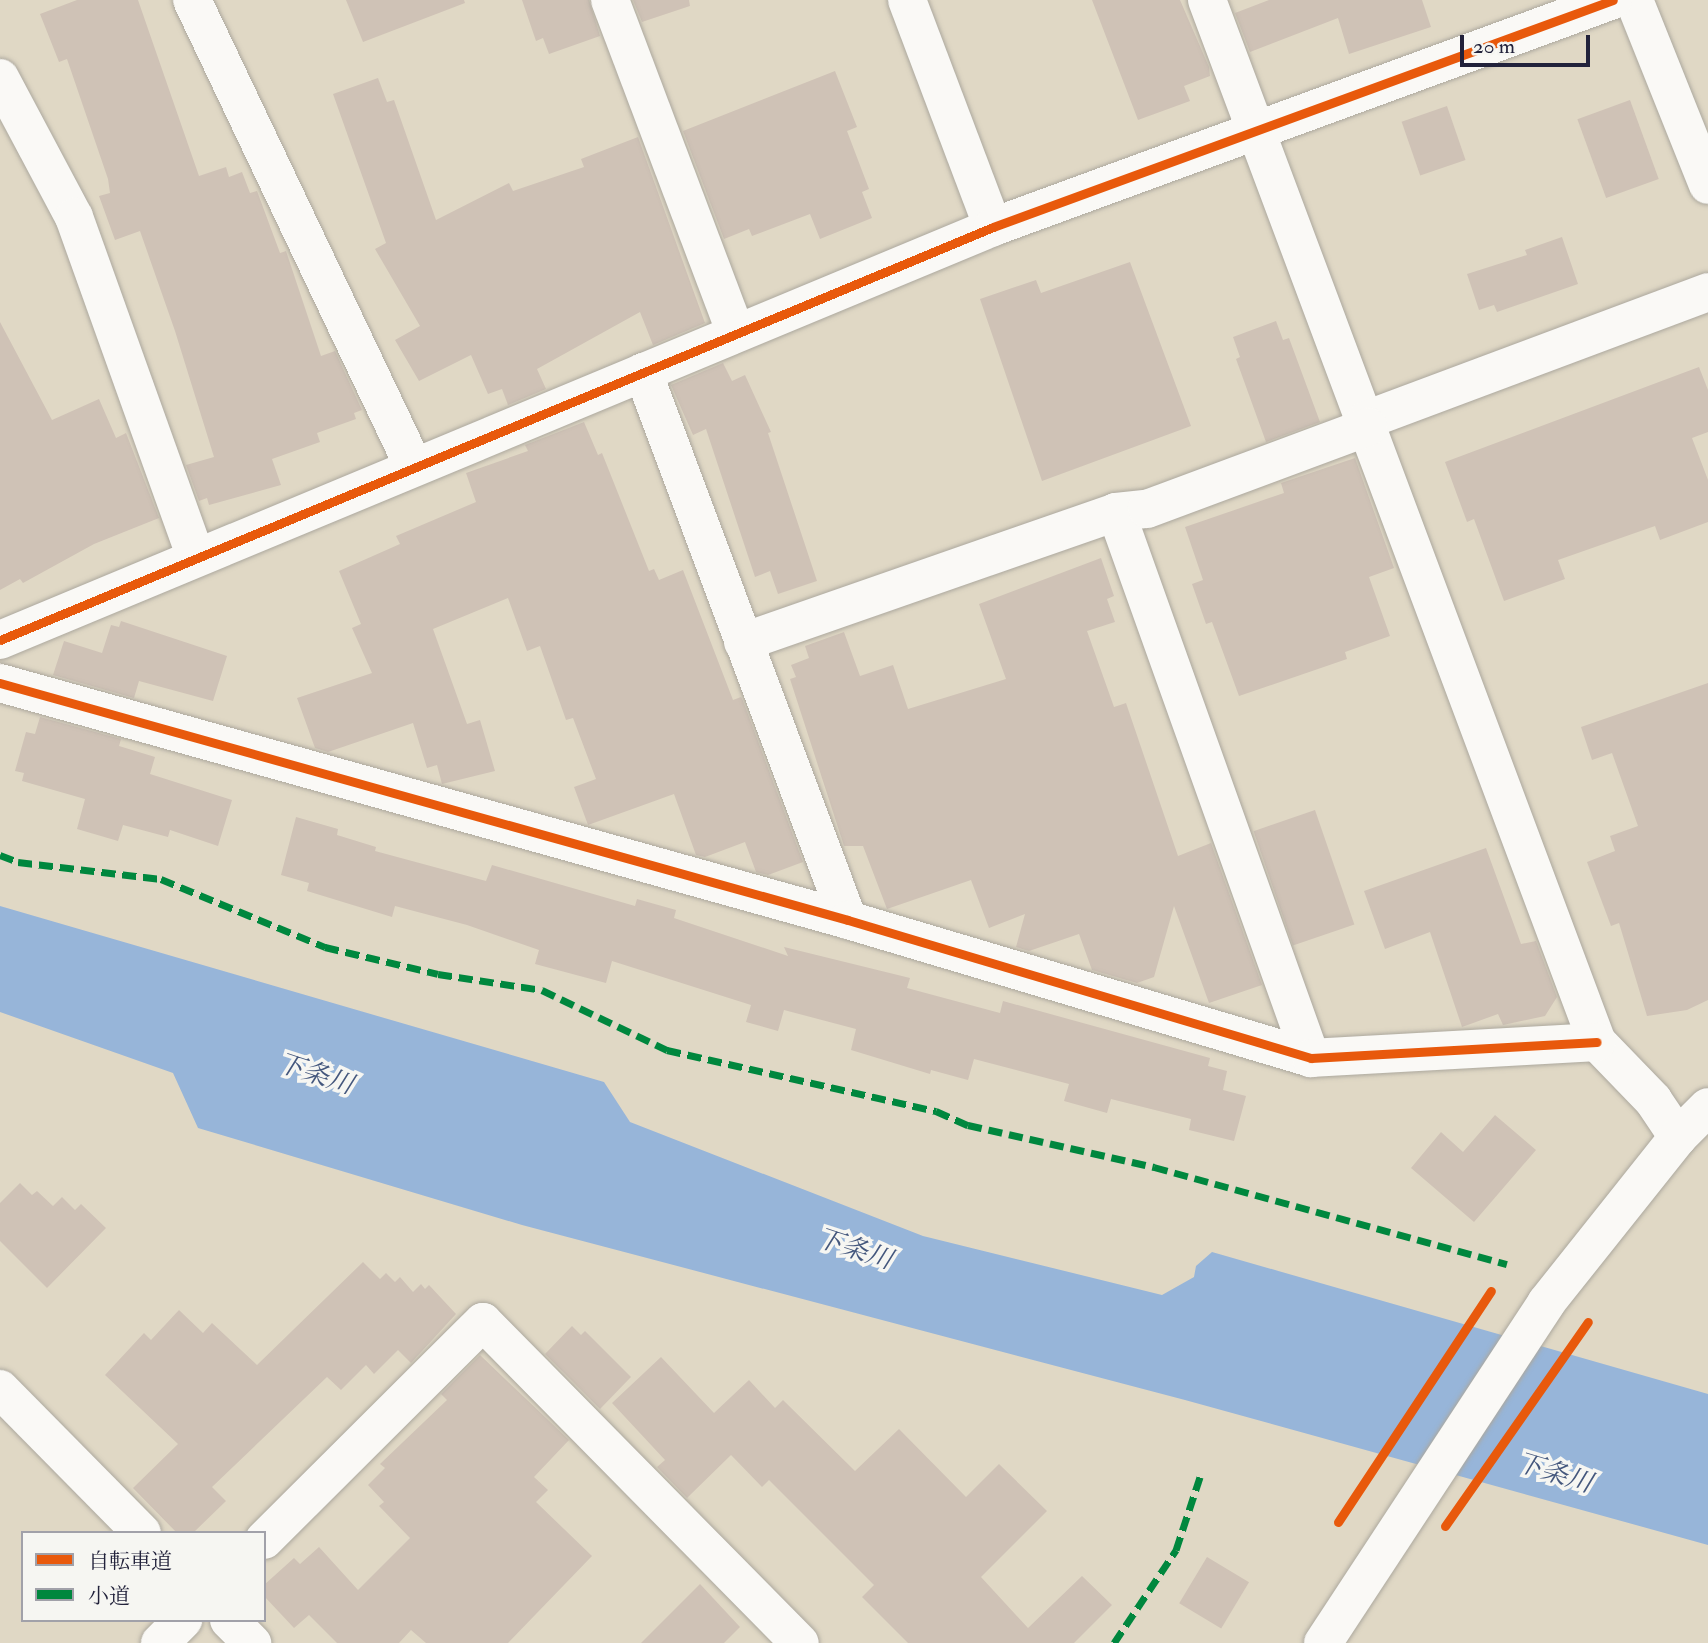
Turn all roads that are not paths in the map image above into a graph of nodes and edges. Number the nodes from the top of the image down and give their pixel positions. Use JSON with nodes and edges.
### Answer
{"nodes":[{"id":1,"x":192,"y":0,"type":"edge"},
{"id":2,"x":610,"y":0,"type":"edge"},
{"id":3,"x":907,"y":0,"type":"edge"},
{"id":4,"x":1208,"y":0,"type":"edge"},
{"id":5,"x":1613,"y":0,"type":"edge"},
{"id":6,"x":1634,"y":0,"type":"edge"},
{"id":7,"x":0,"y":78,"type":"edge"},
{"id":8,"x":1258,"y":128,"type":"junction"},
{"id":9,"x":1708,"y":186,"type":"edge"},
{"id":10,"x":993,"y":227,"type":"junction"},
{"id":11,"x":1708,"y":292,"type":"edge"},
{"id":12,"x":735,"y":331,"type":"junction"},
{"id":13,"x":643,"y":372,"type":"junction"},
{"id":14,"x":1367,"y":423,"type":"junction"},
{"id":15,"x":413,"y":465,"type":"junction"},
{"id":16,"x":1116,"y":512,"type":"junction"},
{"id":17,"x":196,"y":557,"type":"junction"},
{"id":18,"x":0,"y":640,"type":"edge"},
{"id":19,"x":743,"y":642,"type":"junction"},
{"id":20,"x":0,"y":683,"type":"edge"},
{"id":21,"x":848,"y":920,"type":"junction"},
{"id":22,"x":1597,"y":1042,"type":"junction"},
{"id":23,"x":1311,"y":1058,"type":"junction"},
{"id":24,"x":1708,"y":1107,"type":"edge"},
{"id":25,"x":1678,"y":1137,"type":"junction"},
{"id":26,"x":0,"y":1390,"type":"edge"},
{"id":27,"x":140,"y":1531,"type":"edge"},
{"id":28,"x":266,"y":1538,"type":"edge"},
{"id":29,"x":181,"y":1622,"type":"edge"},
{"id":30,"x":231,"y":1622,"type":"edge"},
{"id":31,"x":1328,"y":1641,"type":"edge"},
{"id":32,"x":160,"y":1643,"type":"edge"},
{"id":33,"x":252,"y":1643,"type":"edge"},
{"id":34,"x":800,"y":1643,"type":"edge"}],
"edges":[{"from":1,"to":15,"type":"street"},
{"from":2,"to":12,"type":"street"},
{"from":3,"to":10,"type":"street"},
{"from":4,"to":8,"type":"street"},
{"from":5,"to":8,"type":"street"},
{"from":6,"to":9,"type":"street"},
{"from":7,"to":17,"type":"street"},
{"from":8,"to":10,"type":"street"},
{"from":8,"to":14,"type":"street"},
{"from":10,"to":12,"type":"street"},
{"from":11,"to":14,"type":"street"},
{"from":12,"to":13,"type":"street"},
{"from":13,"to":15,"type":"street"},
{"from":13,"to":19,"type":"street"},
{"from":14,"to":16,"type":"street"},
{"from":14,"to":22,"type":"street"},
{"from":15,"to":17,"type":"street"},
{"from":16,"to":19,"type":"street"},
{"from":16,"to":23,"type":"street"},
{"from":17,"to":18,"type":"street"},
{"from":19,"to":21,"type":"street"},
{"from":20,"to":21,"type":"street"},
{"from":21,"to":23,"type":"street"},
{"from":22,"to":23,"type":"street"},
{"from":22,"to":25,"type":"street"},
{"from":24,"to":25,"type":"street"},
{"from":25,"to":31,"type":"street"},
{"from":26,"to":27,"type":"street"},
{"from":28,"to":34,"type":"street"},
{"from":29,"to":32,"type":"street"},
{"from":30,"to":33,"type":"street"}]}
